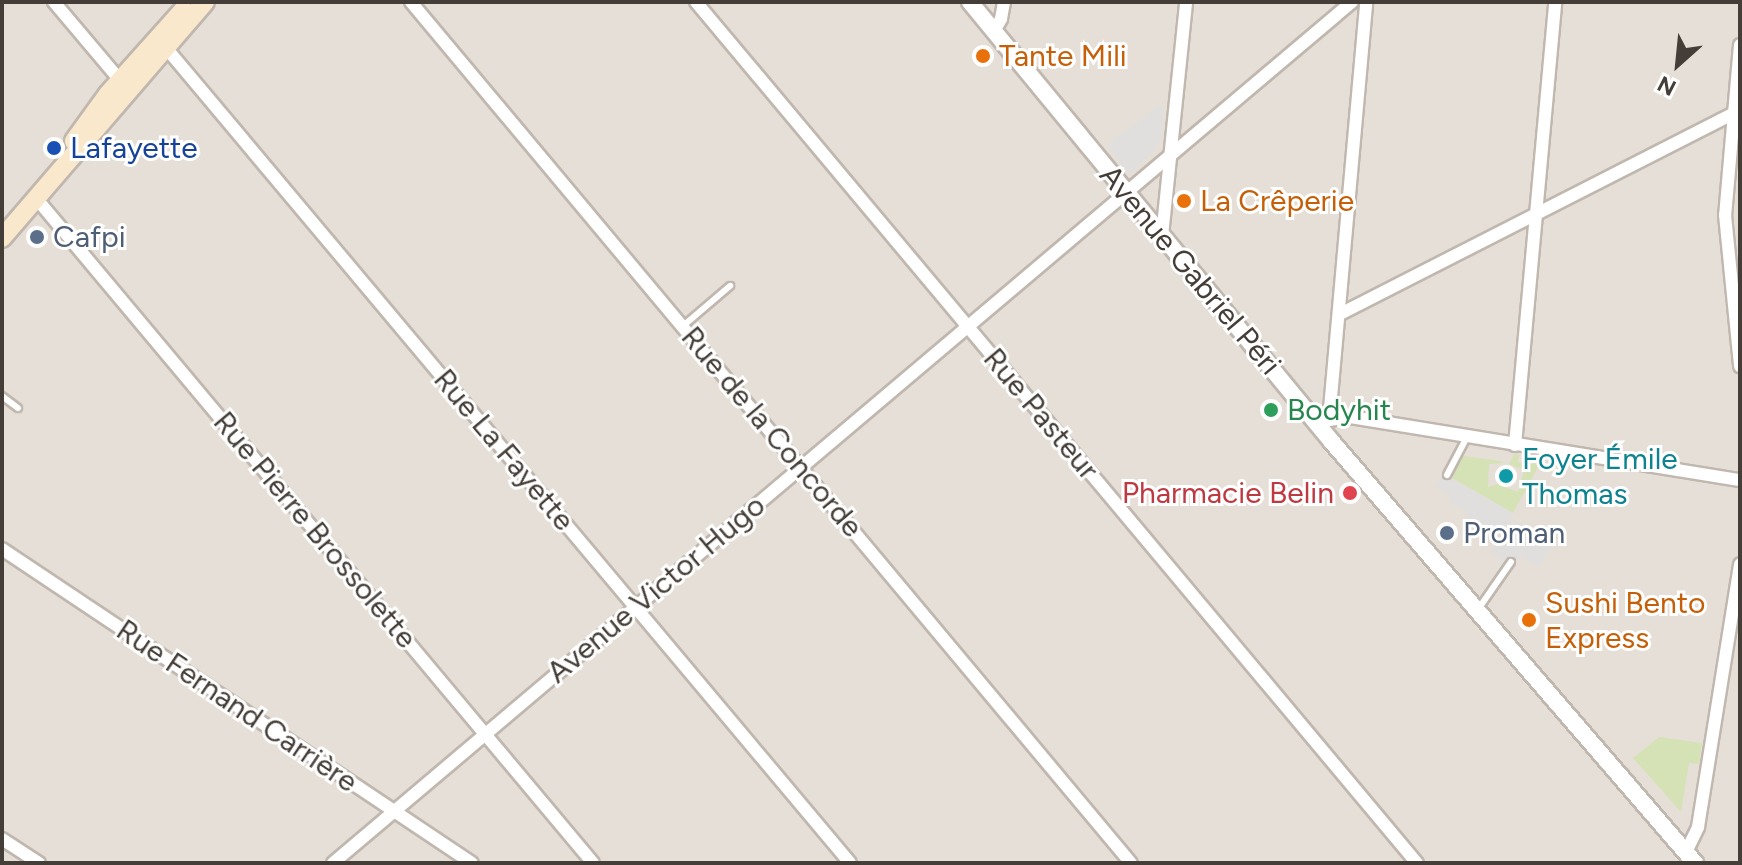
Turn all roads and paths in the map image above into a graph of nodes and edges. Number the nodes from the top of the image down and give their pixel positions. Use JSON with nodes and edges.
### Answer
{"nodes":[{"id":1,"x":54,"y":2,"type":"edge"},
{"id":2,"x":190,"y":2,"type":"edge"},
{"id":3,"x":205,"y":2,"type":"edge"},
{"id":4,"x":411,"y":2,"type":"edge"},
{"id":5,"x":696,"y":2,"type":"edge"},
{"id":6,"x":970,"y":2,"type":"edge"},
{"id":7,"x":1004,"y":2,"type":"edge"},
{"id":8,"x":1186,"y":2,"type":"edge"},
{"id":9,"x":1352,"y":2,"type":"edge"},
{"id":10,"x":1366,"y":2,"type":"edge"},
{"id":11,"x":1555,"y":2,"type":"edge"},
{"id":12,"x":994,"y":31,"type":"junction"},
{"id":13,"x":162,"y":43,"type":"junction"},
{"id":14,"x":1740,"y":45,"type":"edge"},
{"id":15,"x":125,"y":86,"type":"junction"},
{"id":16,"x":1737,"y":111,"type":"edge"},
{"id":17,"x":1168,"y":158,"type":"junction"},
{"id":18,"x":1125,"y":192,"type":"junction"},
{"id":19,"x":36,"y":198,"type":"junction"},
{"id":20,"x":1537,"y":213,"type":"junction"},
{"id":21,"x":2,"y":222,"type":"edge"},
{"id":22,"x":1162,"y":236,"type":"junction"},
{"id":23,"x":2,"y":238,"type":"edge"},
{"id":24,"x":730,"y":286,"type":"dead end"},
{"id":25,"x":1340,"y":314,"type":"junction"},
{"id":26,"x":683,"y":326,"type":"junction"},
{"id":27,"x":967,"y":326,"type":"junction"},
{"id":28,"x":1740,"y":366,"type":"edge"},
{"id":29,"x":2,"y":396,"type":"edge"},
{"id":30,"x":18,"y":408,"type":"dead end"},
{"id":31,"x":1325,"y":424,"type":"junction"},
{"id":32,"x":1467,"y":437,"type":"junction"},
{"id":33,"x":1515,"y":445,"type":"junction"},
{"id":34,"x":800,"y":466,"type":"junction"},
{"id":35,"x":1447,"y":475,"type":"dead end"},
{"id":36,"x":1740,"y":480,"type":"edge"},
{"id":37,"x":2,"y":549,"type":"edge"},
{"id":38,"x":1511,"y":562,"type":"dead end"},
{"id":39,"x":1740,"y":564,"type":"edge"},
{"id":40,"x":636,"y":606,"type":"junction"},
{"id":41,"x":1476,"y":611,"type":"junction"},
{"id":42,"x":486,"y":734,"type":"junction"},
{"id":43,"x":394,"y":811,"type":"junction"},
{"id":44,"x":2,"y":839,"type":"edge"},
{"id":45,"x":1690,"y":858,"type":"edge"},
{"id":46,"x":39,"y":863,"type":"edge"},
{"id":47,"x":333,"y":863,"type":"edge"},
{"id":48,"x":472,"y":863,"type":"edge"},
{"id":49,"x":593,"y":863,"type":"edge"},
{"id":50,"x":850,"y":863,"type":"edge"},
{"id":51,"x":1131,"y":863,"type":"edge"},
{"id":52,"x":1417,"y":863,"type":"edge"}],
"edges":[{"from":1,"to":15,"type":"street"},
{"from":2,"to":13,"type":"main road"},
{"from":3,"to":13,"type":"main road"},
{"from":4,"to":26,"type":"street","name":"Rue de la Concorde"},
{"from":5,"to":27,"type":"street","name":"Rue Pasteur"},
{"from":6,"to":12,"type":"street","name":"Avenue Gabriel Péri"},
{"from":7,"to":12,"type":"street"},
{"from":8,"to":17,"type":"street"},
{"from":9,"to":17,"type":"street","name":"Avenue Victor Hugo"},
{"from":10,"to":25,"type":"street"},
{"from":11,"to":20,"type":"street"},
{"from":12,"to":18,"type":"street","name":"Avenue Gabriel Péri"},
{"from":13,"to":15,"type":"main road"},
{"from":13,"to":40,"type":"street","name":"Rue La Fayette"},
{"from":14,"to":16,"type":"street"},
{"from":15,"to":19,"type":"main road"},
{"from":15,"to":21,"type":"main road"},
{"from":16,"to":20,"type":"street"},
{"from":16,"to":28,"type":"street"},
{"from":17,"to":18,"type":"street","name":"Avenue Victor Hugo"},
{"from":17,"to":22,"type":"street"},
{"from":18,"to":22,"type":"street","name":"Avenue Gabriel Péri"},
{"from":18,"to":27,"type":"street","name":"Avenue Victor Hugo"},
{"from":19,"to":23,"type":"main road"},
{"from":19,"to":42,"type":"street","name":"Rue Pierre Brossolette"},
{"from":20,"to":25,"type":"street"},
{"from":20,"to":33,"type":"street"},
{"from":22,"to":31,"type":"street","name":"Avenue Gabriel Péri"},
{"from":24,"to":26,"type":"lane"},
{"from":25,"to":31,"type":"street"},
{"from":26,"to":34,"type":"street","name":"Rue de la Concorde"},
{"from":27,"to":34,"type":"street","name":"Avenue Victor Hugo"},
{"from":27,"to":52,"type":"street","name":"Rue Pasteur"},
{"from":29,"to":30,"type":"lane"},
{"from":31,"to":32,"type":"street"},
{"from":31,"to":41,"type":"street","name":"Avenue Gabriel Péri"},
{"from":32,"to":33,"type":"street"},
{"from":32,"to":35,"type":"lane"},
{"from":33,"to":36,"type":"street"},
{"from":34,"to":40,"type":"street","name":"Avenue Victor Hugo"},
{"from":34,"to":51,"type":"street","name":"Rue de la Concorde"},
{"from":37,"to":43,"type":"street","name":"Rue Fernand Carrière"},
{"from":38,"to":41,"type":"lane"},
{"from":39,"to":45,"type":"street"},
{"from":40,"to":42,"type":"street","name":"Avenue Victor Hugo"},
{"from":40,"to":50,"type":"street","name":"Rue La Fayette"},
{"from":41,"to":45,"type":"street","name":"Avenue Gabriel Péri"},
{"from":42,"to":43,"type":"street","name":"Avenue Victor Hugo"},
{"from":42,"to":49,"type":"street","name":"Rue Pierre Brossolette"},
{"from":43,"to":47,"type":"street","name":"Avenue Victor Hugo"},
{"from":43,"to":48,"type":"street","name":"Rue Fernand Carrière"},
{"from":44,"to":46,"type":"street"}]}
